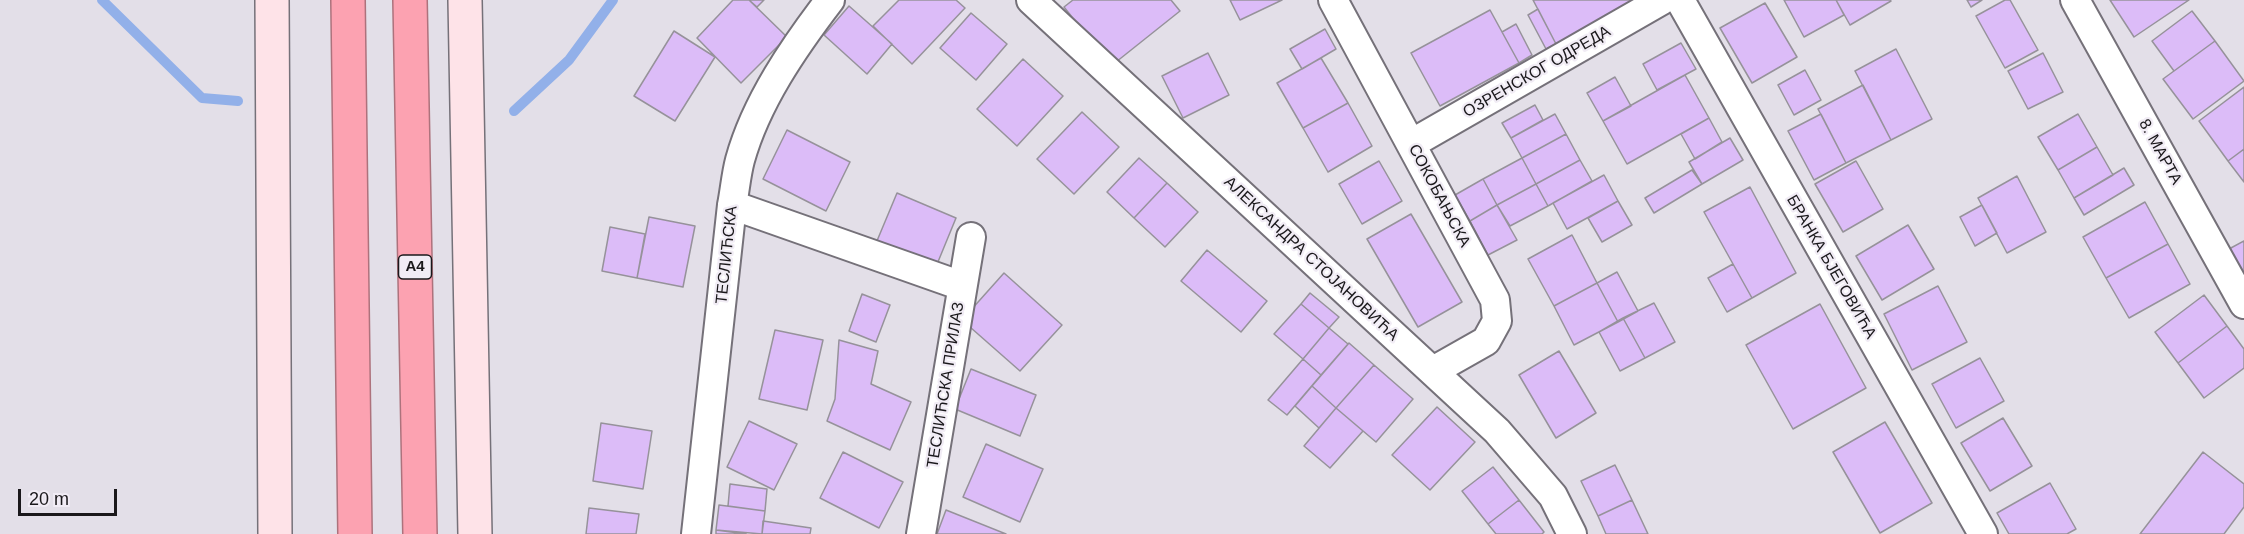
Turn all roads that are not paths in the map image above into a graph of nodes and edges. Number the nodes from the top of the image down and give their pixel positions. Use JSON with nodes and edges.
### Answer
{"nodes":[{"id":1,"x":272,"y":0,"type":"edge"},
{"id":2,"x":348,"y":0,"type":"edge"},
{"id":3,"x":410,"y":0,"type":"edge"},
{"id":4,"x":465,"y":0,"type":"edge"},
{"id":5,"x":830,"y":0,"type":"edge"},
{"id":6,"x":1031,"y":0,"type":"edge"},
{"id":7,"x":1333,"y":0,"type":"edge"},
{"id":8,"x":1662,"y":0,"type":"edge"},
{"id":9,"x":1680,"y":0,"type":"edge"},
{"id":10,"x":2075,"y":0,"type":"edge"},
{"id":11,"x":1411,"y":144,"type":"junction"},
{"id":12,"x":732,"y":205,"type":"junction"},
{"id":13,"x":971,"y":237,"type":"dead end"},
{"id":14,"x":962,"y":286,"type":"junction"},
{"id":15,"x":2244,"y":304,"type":"edge"},
{"id":16,"x":1433,"y":371,"type":"junction"},
{"id":17,"x":275,"y":534,"type":"edge"},
{"id":18,"x":355,"y":534,"type":"edge"},
{"id":19,"x":420,"y":534,"type":"edge"},
{"id":20,"x":474,"y":534,"type":"edge"},
{"id":21,"x":696,"y":534,"type":"edge"},
{"id":22,"x":921,"y":534,"type":"edge"},
{"id":23,"x":1572,"y":534,"type":"edge"},
{"id":24,"x":1983,"y":534,"type":"edge"}],
"edges":[{"from":1,"to":17,"type":"street"},
{"from":2,"to":18,"type":"highway"},
{"from":3,"to":19,"type":"highway","number":"A4"},
{"from":4,"to":20,"type":"street"},
{"from":5,"to":12,"type":"street","name":"ТЕСЛИЋСКА"},
{"from":6,"to":16,"type":"street","name":"АЛЕКСАНДРА СТОЈАНОВИЋА"},
{"from":7,"to":11,"type":"street","name":"СОКОБАЊСКА"},
{"from":8,"to":11,"type":"street","name":"ОЗРЕНСКОГ ОДРЕДА"},
{"from":9,"to":24,"type":"street","name":"БРАНКА БЈЕГОВИЋА"},
{"from":10,"to":15,"type":"street","name":"8. МАРТА"},
{"from":11,"to":16,"type":"street","name":"СОКОБАЊСКА"},
{"from":12,"to":14,"type":"street"},
{"from":12,"to":21,"type":"street","name":"ТЕСЛИЋСКА"},
{"from":13,"to":14,"type":"street","name":"ТЕСЛИЋСКА ПРИЛАЗ"},
{"from":14,"to":22,"type":"street","name":"ТЕСЛИЋСКА ПРИЛАЗ"},
{"from":16,"to":23,"type":"street","name":"АЛЕКСАНДРА СТОЈАНОВИЋА"}]}
